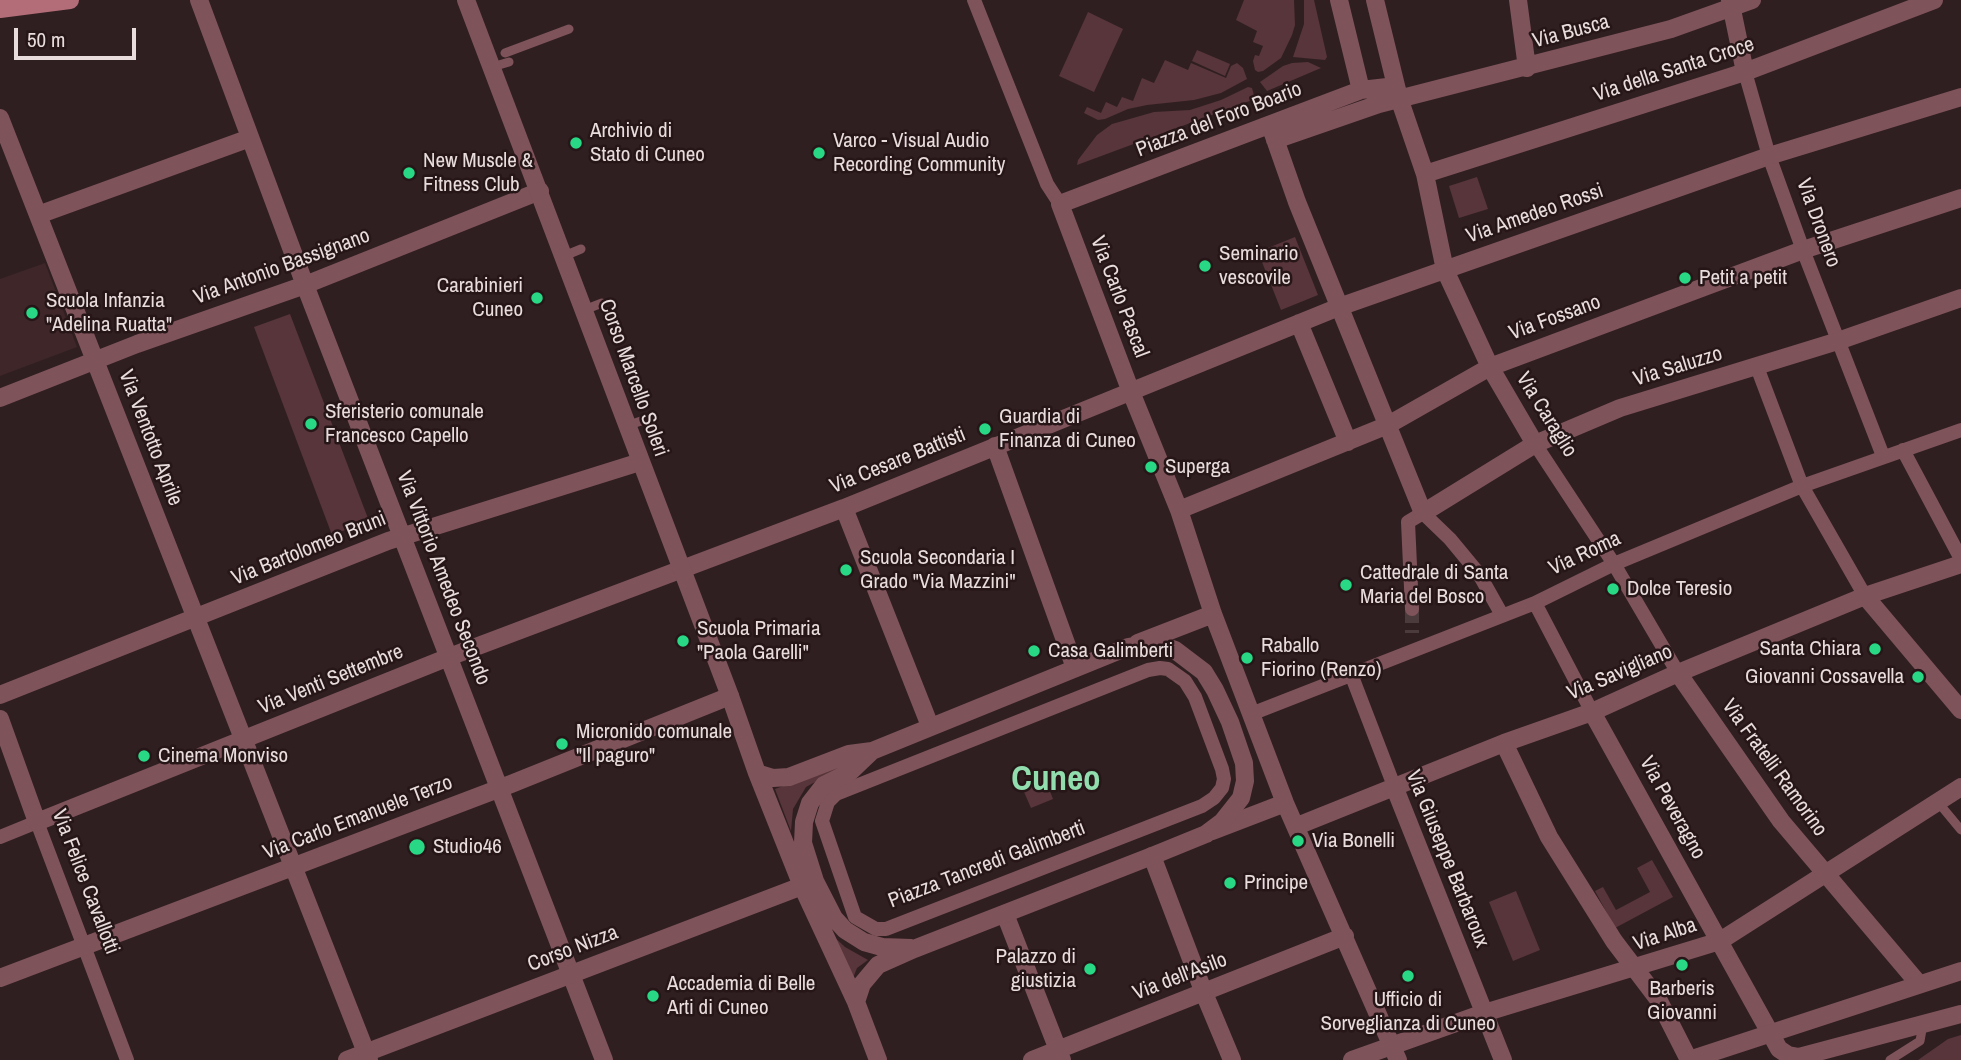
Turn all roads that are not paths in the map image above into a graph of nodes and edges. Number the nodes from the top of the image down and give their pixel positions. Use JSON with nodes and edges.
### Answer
{"nodes":[{"id":1,"x":69,"y":0,"type":"edge"},
{"id":2,"x":199,"y":0,"type":"edge"},
{"id":3,"x":466,"y":0,"type":"edge"},
{"id":4,"x":974,"y":0,"type":"edge"},
{"id":5,"x":1339,"y":0,"type":"edge"},
{"id":6,"x":1375,"y":0,"type":"edge"},
{"id":7,"x":1518,"y":0,"type":"edge"},
{"id":8,"x":1752,"y":0,"type":"edge"},
{"id":9,"x":1934,"y":0,"type":"edge"},
{"id":10,"x":1731,"y":4,"type":"edge"},
{"id":11,"x":0,"y":9,"type":"edge"},
{"id":12,"x":569,"y":29,"type":"dead end"},
{"id":13,"x":502,"y":61,"type":"junction"},
{"id":14,"x":1527,"y":68,"type":"junction"},
{"id":15,"x":1745,"y":72,"type":"junction"},
{"id":16,"x":1361,"y":90,"type":"junction"},
{"id":17,"x":1397,"y":92,"type":"junction"},
{"id":18,"x":1961,"y":97,"type":"edge"},
{"id":19,"x":1,"y":124,"type":"edge"},
{"id":20,"x":1272,"y":133,"type":"junction"},
{"id":21,"x":250,"y":138,"type":"junction"},
{"id":22,"x":1769,"y":156,"type":"junction"},
{"id":23,"x":1425,"y":174,"type":"junction"},
{"id":24,"x":540,"y":191,"type":"junction"},
{"id":25,"x":1961,"y":198,"type":"edge"},
{"id":26,"x":1060,"y":204,"type":"junction"},
{"id":27,"x":38,"y":215,"type":"junction"},
{"id":28,"x":1803,"y":250,"type":"junction"},
{"id":29,"x":1445,"y":270,"type":"junction"},
{"id":30,"x":305,"y":285,"type":"junction"},
{"id":31,"x":1961,"y":298,"type":"edge"},
{"id":32,"x":602,"y":303,"type":"dead end"},
{"id":33,"x":1339,"y":307,"type":"junction"},
{"id":34,"x":584,"y":310,"type":"junction"},
{"id":35,"x":1299,"y":323,"type":"junction"},
{"id":36,"x":1838,"y":341,"type":"junction"},
{"id":37,"x":95,"y":360,"type":"junction"},
{"id":38,"x":1490,"y":367,"type":"junction"},
{"id":39,"x":1756,"y":367,"type":"junction"},
{"id":40,"x":1131,"y":392,"type":"junction"},
{"id":41,"x":0,"y":398,"type":"edge"},
{"id":42,"x":647,"y":419,"type":"dead end"},
{"id":43,"x":1388,"y":425,"type":"junction"},
{"id":44,"x":626,"y":426,"type":"junction"},
{"id":45,"x":1961,"y":430,"type":"edge"},
{"id":46,"x":1348,"y":442,"type":"junction"},
{"id":47,"x":1535,"y":444,"type":"junction"},
{"id":48,"x":995,"y":446,"type":"junction"},
{"id":49,"x":1903,"y":450,"type":"junction"},
{"id":50,"x":1883,"y":456,"type":"junction"},
{"id":51,"x":640,"y":462,"type":"junction"},
{"id":52,"x":1802,"y":486,"type":"junction"},
{"id":53,"x":844,"y":508,"type":"junction"},
{"id":54,"x":1179,"y":510,"type":"junction"},
{"id":55,"x":1423,"y":513,"type":"junction"},
{"id":56,"x":402,"y":536,"type":"junction"},
{"id":57,"x":1961,"y":559,"type":"edge"},
{"id":58,"x":1614,"y":564,"type":"junction"},
{"id":59,"x":1961,"y":564,"type":"edge"},
{"id":60,"x":681,"y":569,"type":"junction"},
{"id":61,"x":1865,"y":596,"type":"junction"},
{"id":62,"x":1535,"y":603,"type":"junction"},
{"id":63,"x":1412,"y":609,"type":"tunnel mouth"},
{"id":64,"x":1213,"y":614,"type":"junction"},
{"id":65,"x":1502,"y":615,"type":"junction"},
{"id":66,"x":195,"y":618,"type":"junction"},
{"id":67,"x":1412,"y":633,"type":"tunnel mouth"},
{"id":68,"x":1128,"y":647,"type":"junction"},
{"id":69,"x":1412,"y":650,"type":"junction"},
{"id":70,"x":449,"y":657,"type":"junction"},
{"id":71,"x":1075,"y":668,"type":"junction"},
{"id":72,"x":1678,"y":673,"type":"junction"},
{"id":73,"x":1350,"y":674,"type":"junction"},
{"id":74,"x":0,"y":695,"type":"edge"},
{"id":75,"x":730,"y":696,"type":"junction"},
{"id":76,"x":1195,"y":697,"type":"joint"},
{"id":77,"x":1961,"y":710,"type":"edge"},
{"id":78,"x":1592,"y":712,"type":"junction"},
{"id":79,"x":1251,"y":713,"type":"junction"},
{"id":80,"x":0,"y":719,"type":"edge"},
{"id":81,"x":1230,"y":722,"type":"junction"},
{"id":82,"x":930,"y":726,"type":"junction"},
{"id":83,"x":242,"y":740,"type":"junction"},
{"id":84,"x":1504,"y":743,"type":"junction"},
{"id":85,"x":872,"y":751,"type":"junction"},
{"id":86,"x":757,"y":773,"type":"junction"},
{"id":87,"x":1394,"y":786,"type":"junction"},
{"id":88,"x":1961,"y":787,"type":"edge"},
{"id":89,"x":500,"y":788,"type":"junction"},
{"id":90,"x":1937,"y":801,"type":"junction"},
{"id":91,"x":1285,"y":803,"type":"junction"},
{"id":92,"x":37,"y":822,"type":"junction"},
{"id":93,"x":1297,"y":826,"type":"junction"},
{"id":94,"x":1961,"y":830,"type":"edge"},
{"id":95,"x":1206,"y":834,"type":"junction"},
{"id":96,"x":0,"y":836,"type":"edge"},
{"id":97,"x":1152,"y":856,"type":"junction"},
{"id":98,"x":292,"y":868,"type":"junction"},
{"id":99,"x":1826,"y":874,"type":"junction"},
{"id":100,"x":808,"y":884,"type":"junction"},
{"id":101,"x":1005,"y":914,"type":"junction"},
{"id":102,"x":1345,"y":936,"type":"junction"},
{"id":103,"x":1720,"y":941,"type":"junction"},
{"id":104,"x":85,"y":947,"type":"junction"},
{"id":105,"x":914,"y":949,"type":"junction"},
{"id":106,"x":1635,"y":969,"type":"junction"},
{"id":107,"x":1961,"y":971,"type":"edge"},
{"id":108,"x":572,"y":974,"type":"junction"},
{"id":109,"x":0,"y":978,"type":"edge"},
{"id":110,"x":1919,"y":984,"type":"junction"},
{"id":111,"x":1204,"y":993,"type":"junction"},
{"id":112,"x":856,"y":1002,"type":"junction"},
{"id":113,"x":1484,"y":1013,"type":"junction"},
{"id":114,"x":1961,"y":1014,"type":"edge"},
{"id":115,"x":1923,"y":1024,"type":"junction"},
{"id":116,"x":1771,"y":1034,"type":"junction"},
{"id":117,"x":1395,"y":1053,"type":"edge"},
{"id":118,"x":1060,"y":1055,"type":"edge"},
{"id":119,"x":367,"y":1057,"type":"edge"},
{"id":120,"x":128,"y":1060,"type":"edge"},
{"id":121,"x":347,"y":1060,"type":"edge"},
{"id":122,"x":604,"y":1060,"type":"edge"},
{"id":123,"x":878,"y":1060,"type":"edge"},
{"id":124,"x":1032,"y":1060,"type":"edge"},
{"id":125,"x":1232,"y":1060,"type":"edge"},
{"id":126,"x":1352,"y":1060,"type":"edge"},
{"id":127,"x":1503,"y":1060,"type":"edge"},
{"id":128,"x":1689,"y":1060,"type":"edge"},
{"id":129,"x":1890,"y":1060,"type":"edge"}],
"edges":[{"from":1,"to":11,"type":"main road"},
{"from":2,"to":21,"type":"street","name":"Via Vittorio Amedeo Secondo"},
{"from":3,"to":13,"type":"street","name":"Corso Marcello Soleri"},
{"from":4,"to":26,"type":"street","name":"Via Carlo Pascal"},
{"from":5,"to":16,"type":"street"},
{"from":6,"to":17,"type":"street","name":"Via Caraglio"},
{"from":7,"to":14,"type":"street"},
{"from":8,"to":10,"type":"street","name":"Via Busca"},
{"from":9,"to":15,"type":"street","name":"Via della Santa Croce"},
{"from":10,"to":14,"type":"street","name":"Via Busca"},
{"from":10,"to":15,"type":"street","name":"Via Dronero"},
{"from":12,"to":13,"type":"lane"},
{"from":13,"to":24,"type":"street","name":"Corso Marcello Soleri"},
{"from":14,"to":17,"type":"street","name":"Via Busca"},
{"from":15,"to":22,"type":"street","name":"Via Dronero"},
{"from":15,"to":23,"type":"street","name":"Via della Santa Croce"},
{"from":16,"to":17,"type":"street","name":"Piazza del Foro Boario"},
{"from":16,"to":20,"type":"street","name":"Piazza del Foro Boario"},
{"from":17,"to":20,"type":"street","name":"Piazza del Foro Boario"},
{"from":17,"to":23,"type":"street","name":"Via Caraglio"},
{"from":18,"to":22,"type":"street","name":"Via Amedeo Rossi"},
{"from":19,"to":27,"type":"street","name":"Via Ventotto Aprile"},
{"from":20,"to":26,"type":"street","name":"Piazza del Foro Boario"},
{"from":20,"to":33,"type":"street"},
{"from":21,"to":27,"type":"street"},
{"from":21,"to":30,"type":"street","name":"Via Vittorio Amedeo Secondo"},
{"from":22,"to":28,"type":"street","name":"Via Dronero"},
{"from":22,"to":29,"type":"street","name":"Via Amedeo Rossi"},
{"from":23,"to":29,"type":"street","name":"Via Caraglio"},
{"from":24,"to":30,"type":"street","name":"Via Antonio Bassignano"},
{"from":24,"to":34,"type":"street","name":"Corso Marcello Soleri"},
{"from":25,"to":28,"type":"street","name":"Via Fossano"},
{"from":26,"to":40,"type":"street","name":"Via Carlo Pascal"},
{"from":27,"to":37,"type":"street","name":"Via Ventotto Aprile"},
{"from":28,"to":36,"type":"street","name":"Via Dronero"},
{"from":28,"to":38,"type":"street","name":"Via Fossano"},
{"from":29,"to":33,"type":"street","name":"Via Amedeo Rossi"},
{"from":29,"to":38,"type":"street","name":"Via Caraglio"},
{"from":30,"to":37,"type":"street","name":"Via Antonio Bassignano"},
{"from":30,"to":56,"type":"street","name":"Via Vittorio Amedeo Secondo"},
{"from":31,"to":36,"type":"street","name":"Via Saluzzo"},
{"from":32,"to":34,"type":"lane"},
{"from":33,"to":35,"type":"street","name":"Via Amedeo Rossi"},
{"from":33,"to":43,"type":"street"},
{"from":34,"to":44,"type":"street","name":"Corso Marcello Soleri"},
{"from":35,"to":40,"type":"street","name":"Via Amedeo Rossi"},
{"from":35,"to":46,"type":"street"},
{"from":36,"to":39,"type":"street","name":"Via Saluzzo"},
{"from":36,"to":50,"type":"street","name":"Via Dronero"},
{"from":37,"to":41,"type":"street","name":"Via Antonio Bassignano"},
{"from":37,"to":66,"type":"street","name":"Via Ventotto Aprile"},
{"from":38,"to":43,"type":"street","name":"Via Fossano"},
{"from":38,"to":47,"type":"street","name":"Via Caraglio"},
{"from":39,"to":47,"type":"street","name":"Via Saluzzo"},
{"from":39,"to":52,"type":"street"},
{"from":40,"to":48,"type":"street","name":"Via Cesare Battisti"},
{"from":40,"to":54,"type":"street","name":"Via Carlo Pascal"},
{"from":42,"to":44,"type":"lane"},
{"from":43,"to":46,"type":"street","name":"Via Fossano"},
{"from":43,"to":55,"type":"street"},
{"from":44,"to":51,"type":"street","name":"Corso Marcello Soleri"},
{"from":45,"to":49,"type":"street","name":"Via Roma"},
{"from":46,"to":54,"type":"street","name":"Via Fossano"},
{"from":47,"to":55,"type":"street","name":"Via Saluzzo"},
{"from":47,"to":58,"type":"street","name":"Via Caraglio"},
{"from":48,"to":53,"type":"street","name":"Via Cesare Battisti"},
{"from":48,"to":71,"type":"street"},
{"from":49,"to":50,"type":"street","name":"Via Roma"},
{"from":49,"to":57,"type":"street"},
{"from":50,"to":52,"type":"street","name":"Via Roma"},
{"from":51,"to":56,"type":"street","name":"Via Bartolomeo Bruni"},
{"from":51,"to":60,"type":"street","name":"Corso Marcello Soleri"},
{"from":52,"to":58,"type":"street","name":"Via Roma"},
{"from":52,"to":61,"type":"street"},
{"from":53,"to":60,"type":"street","name":"Via Cesare Battisti"},
{"from":53,"to":82,"type":"street"},
{"from":54,"to":64,"type":"street","name":"Via Carlo Pascal"},
{"from":55,"to":63,"type":"street"},
{"from":55,"to":65,"type":"street"},
{"from":56,"to":66,"type":"street","name":"Via Bartolomeo Bruni"},
{"from":56,"to":70,"type":"street","name":"Via Vittorio Amedeo Secondo"},
{"from":58,"to":62,"type":"street","name":"Via Roma"},
{"from":58,"to":72,"type":"street","name":"Via Fratelli Ramorino"},
{"from":59,"to":61,"type":"street","name":"Via Savigliano"},
{"from":60,"to":70,"type":"street","name":"Via Venti Settembre"},
{"from":60,"to":75,"type":"street","name":"Corso Marcello Soleri"},
{"from":61,"to":72,"type":"street","name":"Via Savigliano"},
{"from":61,"to":77,"type":"street"},
{"from":62,"to":65,"type":"street","name":"Via Roma"},
{"from":62,"to":78,"type":"street","name":"Via Peveragno"},
{"from":64,"to":68,"type":"street"},
{"from":64,"to":79,"type":"street"},
{"from":65,"to":69,"type":"street","name":"Via Roma"},
{"from":66,"to":74,"type":"street","name":"Via Bartolomeo Bruni"},
{"from":66,"to":83,"type":"street","name":"Via Ventotto Aprile"},
{"from":67,"to":69,"type":"street"},
{"from":68,"to":71,"type":"street"},
{"from":68,"to":81,"type":"street"},
{"from":69,"to":73,"type":"street","name":"Via Roma"},
{"from":70,"to":83,"type":"street","name":"Via Venti Settembre"},
{"from":70,"to":89,"type":"street","name":"Via Vittorio Amedeo Secondo"},
{"from":71,"to":82,"type":"street"},
{"from":72,"to":78,"type":"street","name":"Via Savigliano"},
{"from":72,"to":99,"type":"street","name":"Via Fratelli Ramorino"},
{"from":73,"to":79,"type":"street","name":"Via Roma"},
{"from":73,"to":87,"type":"street","name":"Via Giuseppe Barbaroux"},
{"from":75,"to":86,"type":"street","name":"Corso Marcello Soleri"},
{"from":75,"to":89,"type":"street","name":"Via Carlo Emanuele Terzo"},
{"from":76,"to":76,"type":"street","name":"Piazza Tancredi Galimberti"},
{"from":78,"to":84,"type":"street","name":"Via Savigliano"},
{"from":78,"to":103,"type":"street","name":"Via Peveragno"},
{"from":79,"to":81,"type":"street","name":"Via Roma"},
{"from":79,"to":91,"type":"street"},
{"from":80,"to":92,"type":"street","name":"Via Felice Cavallotti"},
{"from":81,"to":95,"type":"street"},
{"from":82,"to":85,"type":"street"},
{"from":83,"to":92,"type":"street","name":"Via Venti Settembre"},
{"from":83,"to":98,"type":"street"},
{"from":84,"to":87,"type":"street","name":"Via Savigliano"},
{"from":84,"to":106,"type":"street"},
{"from":85,"to":86,"type":"street"},
{"from":85,"to":100,"type":"street"},
{"from":86,"to":100,"type":"street"},
{"from":87,"to":93,"type":"street","name":"Via Savigliano"},
{"from":87,"to":113,"type":"street","name":"Via Giuseppe Barbaroux"},
{"from":88,"to":90,"type":"street","name":"Via Alba"},
{"from":89,"to":98,"type":"street","name":"Via Carlo Emanuele Terzo"},
{"from":89,"to":108,"type":"street","name":"Via Vittorio Amedeo Secondo"},
{"from":90,"to":94,"type":"lane"},
{"from":90,"to":99,"type":"street","name":"Via Alba"},
{"from":91,"to":93,"type":"street"},
{"from":91,"to":95,"type":"street"},
{"from":92,"to":96,"type":"street","name":"Via Venti Settembre"},
{"from":92,"to":104,"type":"street","name":"Via Felice Cavallotti"},
{"from":93,"to":102,"type":"street"},
{"from":95,"to":97,"type":"street"},
{"from":97,"to":101,"type":"street"},
{"from":97,"to":111,"type":"street"},
{"from":98,"to":104,"type":"street","name":"Via Carlo Emanuele Terzo"},
{"from":98,"to":119,"type":"street"},
{"from":99,"to":103,"type":"street","name":"Via Alba"},
{"from":99,"to":110,"type":"street","name":"Via Fratelli Ramorino"},
{"from":100,"to":105,"type":"street"},
{"from":100,"to":108,"type":"street","name":"Corso Nizza"},
{"from":100,"to":112,"type":"street"},
{"from":101,"to":105,"type":"street"},
{"from":101,"to":118,"type":"street"},
{"from":102,"to":111,"type":"street","name":"Via dell'Asilo"},
{"from":102,"to":117,"type":"street"},
{"from":103,"to":106,"type":"street","name":"Via Alba"},
{"from":103,"to":116,"type":"street","name":"Via Peveragno"},
{"from":104,"to":109,"type":"street","name":"Via Carlo Emanuele Terzo"},
{"from":104,"to":120,"type":"street","name":"Via Felice Cavallotti"},
{"from":105,"to":112,"type":"street"},
{"from":106,"to":113,"type":"street","name":"Via Alba"},
{"from":106,"to":128,"type":"street"},
{"from":107,"to":110,"type":"street"},
{"from":108,"to":119,"type":"street","name":"Corso Nizza"},
{"from":108,"to":122,"type":"street","name":"Via Vittorio Amedeo Secondo"},
{"from":110,"to":116,"type":"street"},
{"from":111,"to":118,"type":"street","name":"Via dell'Asilo"},
{"from":111,"to":125,"type":"street"},
{"from":112,"to":123,"type":"street"},
{"from":113,"to":117,"type":"street","name":"Via Alba"},
{"from":113,"to":127,"type":"street","name":"Via Giuseppe Barbaroux"},
{"from":114,"to":115,"type":"street","name":"Via Peveragno"},
{"from":115,"to":116,"type":"street","name":"Via Peveragno"},
{"from":115,"to":129,"type":"lane"},
{"from":116,"to":128,"type":"street"},
{"from":117,"to":126,"type":"street","name":"Via Alba"},
{"from":118,"to":124,"type":"street","name":"Via dell'Asilo"},
{"from":119,"to":121,"type":"street","name":"Corso Nizza"}]}
